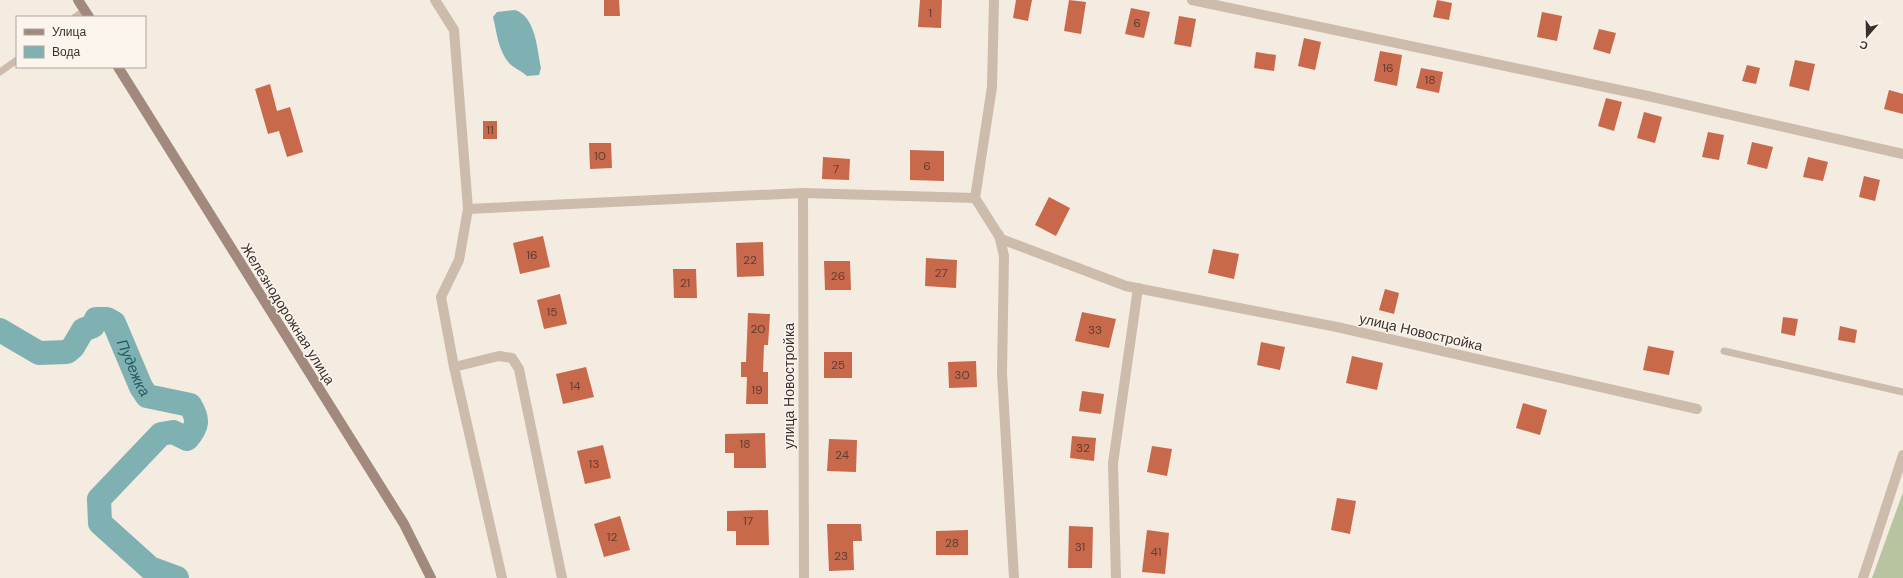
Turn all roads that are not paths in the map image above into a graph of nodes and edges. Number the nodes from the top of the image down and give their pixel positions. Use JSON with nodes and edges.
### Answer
{"nodes":[{"id":1,"x":78,"y":0,"type":"edge"},
{"id":2,"x":435,"y":0,"type":"edge"},
{"id":3,"x":994,"y":0,"type":"edge"},
{"id":4,"x":1192,"y":0,"type":"edge"},
{"id":5,"x":87,"y":14,"type":"edge"},
{"id":6,"x":16,"y":61,"type":"edge"},
{"id":7,"x":119,"y":68,"type":"edge"},
{"id":8,"x":0,"y":72,"type":"edge"},
{"id":9,"x":1903,"y":154,"type":"edge"},
{"id":10,"x":803,"y":193,"type":"junction"},
{"id":11,"x":975,"y":198,"type":"junction"},
{"id":12,"x":468,"y":209,"type":"junction"},
{"id":13,"x":998,"y":235,"type":"junction"},
{"id":14,"x":1138,"y":288,"type":"junction"},
{"id":15,"x":1724,"y":351,"type":"dead end"},
{"id":16,"x":454,"y":367,"type":"junction"},
{"id":17,"x":1903,"y":392,"type":"edge"},
{"id":18,"x":1697,"y":409,"type":"dead end"},
{"id":19,"x":1903,"y":455,"type":"edge"},
{"id":20,"x":431,"y":578,"type":"edge"},
{"id":21,"x":502,"y":578,"type":"edge"},
{"id":22,"x":562,"y":578,"type":"edge"},
{"id":23,"x":804,"y":578,"type":"edge"},
{"id":24,"x":1014,"y":578,"type":"edge"},
{"id":25,"x":1116,"y":578,"type":"edge"},
{"id":26,"x":1863,"y":578,"type":"edge"}],
"edges":[{"from":1,"to":5,"type":"street"},
{"from":2,"to":12,"type":"street"},
{"from":3,"to":11,"type":"street"},
{"from":4,"to":9,"type":"street"},
{"from":6,"to":8,"type":"lane"},
{"from":7,"to":20,"type":"street","name":"Железнодорожная улица"},
{"from":10,"to":11,"type":"street"},
{"from":10,"to":12,"type":"street"},
{"from":10,"to":23,"type":"street","name":"улица Новостройка"},
{"from":11,"to":13,"type":"street","name":"улица Новостройка"},
{"from":12,"to":16,"type":"street"},
{"from":13,"to":14,"type":"street","name":"улица Новостройка"},
{"from":13,"to":24,"type":"street","name":"улица Новостройка"},
{"from":14,"to":18,"type":"street","name":"улица Новостройка"},
{"from":14,"to":25,"type":"street"},
{"from":15,"to":17,"type":"lane"},
{"from":16,"to":21,"type":"street"},
{"from":16,"to":22,"type":"street"},
{"from":19,"to":26,"type":"street"}]}
